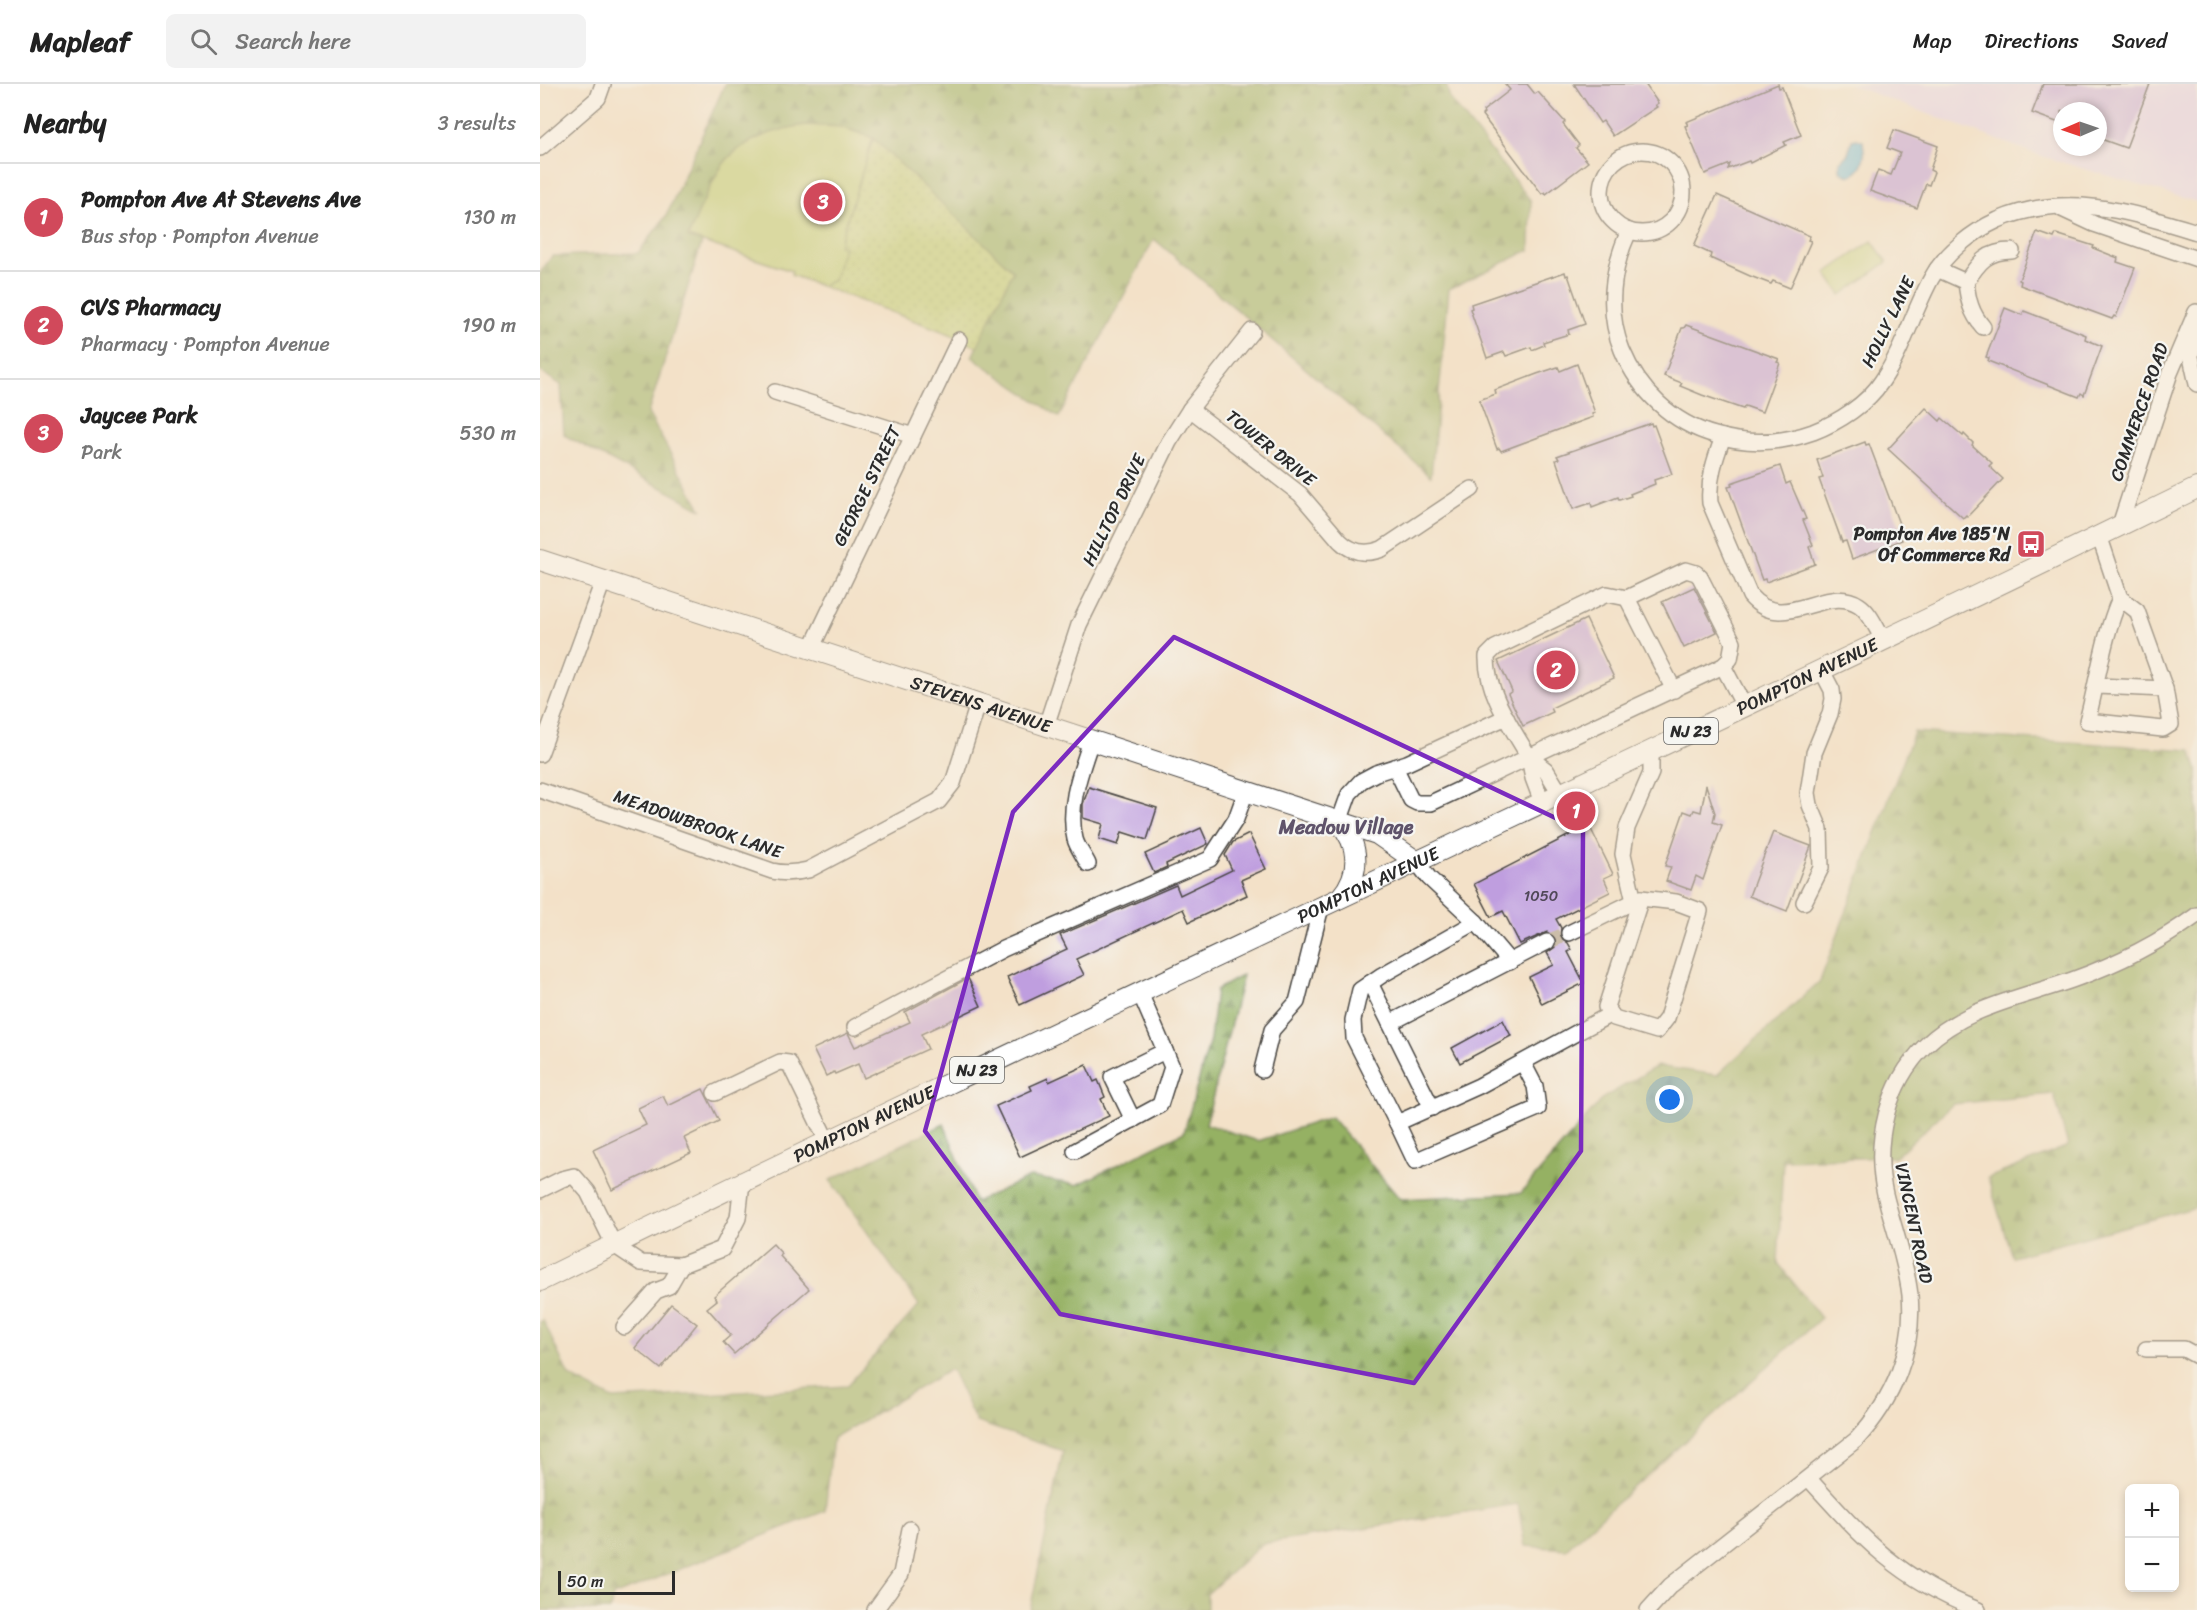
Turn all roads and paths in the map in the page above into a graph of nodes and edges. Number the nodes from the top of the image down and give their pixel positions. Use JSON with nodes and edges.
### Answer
{"nodes":[{"id":1,"x":603,"y":84,"type":"edge"},
{"id":2,"x":540,"y":148,"type":"edge"},
{"id":3,"x":2057,"y":206,"type":"junction"},
{"id":4,"x":1629,"y":231,"type":"junction"},
{"id":5,"x":2197,"y":232,"type":"edge"},
{"id":6,"x":2012,"y":251,"type":"dead end"},
{"id":7,"x":2197,"y":259,"type":"edge"},
{"id":8,"x":1937,"y":269,"type":"junction"},
{"id":9,"x":1966,"y":282,"type":"junction"},
{"id":10,"x":2197,"y":311,"type":"edge"},
{"id":11,"x":1983,"y":327,"type":"dead end"},
{"id":12,"x":1252,"y":330,"type":"dead end"},
{"id":13,"x":959,"y":340,"type":"dead end"},
{"id":14,"x":2197,"y":384,"type":"edge"},
{"id":15,"x":775,"y":392,"type":"dead end"},
{"id":16,"x":1190,"y":409,"type":"junction"},
{"id":17,"x":913,"y":436,"type":"junction"},
{"id":18,"x":1723,"y":438,"type":"junction"},
{"id":19,"x":2197,"y":488,"type":"edge"},
{"id":20,"x":1472,"y":489,"type":"dead end"},
{"id":21,"x":2120,"y":525,"type":"junction"},
{"id":22,"x":2099,"y":536,"type":"junction"},
{"id":23,"x":540,"y":560,"type":"edge"},
{"id":24,"x":603,"y":581,"type":"junction"},
{"id":25,"x":1627,"y":598,"type":"junction"},
{"id":26,"x":2120,"y":598,"type":"junction"},
{"id":27,"x":1883,"y":639,"type":"junction"},
{"id":28,"x":811,"y":649,"type":"junction"},
{"id":29,"x":1723,"y":666,"type":"junction"},
{"id":30,"x":1821,"y":669,"type":"junction"},
{"id":31,"x":2097,"y":686,"type":"junction"},
{"id":32,"x":2165,"y":689,"type":"junction"},
{"id":33,"x":1674,"y":690,"type":"junction"},
{"id":34,"x":978,"y":704,"type":"junction"},
{"id":35,"x":1744,"y":706,"type":"junction"},
{"id":36,"x":1502,"y":711,"type":"junction"},
{"id":37,"x":1046,"y":726,"type":"junction"},
{"id":38,"x":1091,"y":741,"type":"junction"},
{"id":39,"x":1651,"y":750,"type":"junction"},
{"id":40,"x":540,"y":754,"type":"edge"},
{"id":41,"x":1529,"y":757,"type":"junction"},
{"id":42,"x":1395,"y":767,"type":"junction"},
{"id":43,"x":540,"y":790,"type":"edge"},
{"id":44,"x":1246,"y":791,"type":"junction"},
{"id":45,"x":1560,"y":794,"type":"junction"},
{"id":46,"x":1542,"y":802,"type":"junction"},
{"id":47,"x":1339,"y":822,"type":"junction"},
{"id":48,"x":1416,"y":861,"type":"junction"},
{"id":49,"x":1088,"y":864,"type":"dead end"},
{"id":50,"x":1341,"y":897,"type":"junction"},
{"id":51,"x":1637,"y":899,"type":"junction"},
{"id":52,"x":1804,"y":902,"type":"dead end"},
{"id":53,"x":1321,"y":907,"type":"junction"},
{"id":54,"x":2197,"y":915,"type":"edge"},
{"id":55,"x":1476,"y":922,"type":"junction"},
{"id":56,"x":1569,"y":933,"type":"tunnel mouth"},
{"id":57,"x":1547,"y":942,"type":"tunnel mouth"},
{"id":58,"x":1510,"y":962,"type":"junction"},
{"id":59,"x":1370,"y":983,"type":"junction"},
{"id":60,"x":1140,"y":993,"type":"junction"},
{"id":61,"x":1611,"y":1014,"type":"junction"},
{"id":62,"x":1390,"y":1023,"type":"junction"},
{"id":63,"x":855,"y":1027,"type":"dead end"},
{"id":64,"x":1165,"y":1051,"type":"junction"},
{"id":65,"x":1523,"y":1063,"type":"junction"},
{"id":66,"x":1262,"y":1070,"type":"dead end"},
{"id":67,"x":715,"y":1093,"type":"dead end"},
{"id":68,"x":1432,"y":1108,"type":"junction"},
{"id":69,"x":1133,"y":1120,"type":"junction"},
{"id":70,"x":1397,"y":1124,"type":"junction"},
{"id":71,"x":827,"y":1141,"type":"junction"},
{"id":72,"x":1075,"y":1151,"type":"dead end"},
{"id":73,"x":742,"y":1182,"type":"junction"},
{"id":74,"x":540,"y":1190,"type":"edge"},
{"id":75,"x":614,"y":1245,"type":"junction"},
{"id":76,"x":681,"y":1265,"type":"junction"},
{"id":77,"x":540,"y":1281,"type":"edge"},
{"id":78,"x":624,"y":1327,"type":"dead end"},
{"id":79,"x":2146,"y":1349,"type":"dead end"},
{"id":80,"x":2197,"y":1356,"type":"edge"},
{"id":81,"x":1809,"y":1479,"type":"junction"},
{"id":82,"x":910,"y":1529,"type":"dead end"},
{"id":83,"x":875,"y":1610,"type":"edge"},
{"id":84,"x":1648,"y":1610,"type":"edge"},
{"id":85,"x":1978,"y":1610,"type":"edge"}],
"edges":[{"from":1,"to":2,"type":"street"},
{"from":3,"to":5,"type":"street","name":"HOLLY LANE"},
{"from":3,"to":7,"type":"street"},
{"from":3,"to":8,"type":"street","name":"HOLLY LANE"},
{"from":4,"to":4,"type":"street"},
{"from":4,"to":18,"type":"street","name":"HOLLY LANE"},
{"from":6,"to":9,"type":"street"},
{"from":8,"to":9,"type":"street"},
{"from":8,"to":18,"type":"street","name":"HOLLY LANE"},
{"from":9,"to":11,"type":"street"},
{"from":10,"to":14,"type":"street","name":"COMMERCE ROAD"},
{"from":10,"to":21,"type":"street","name":"COMMERCE ROAD"},
{"from":12,"to":16,"type":"street","name":"HILLTOP DRIVE"},
{"from":13,"to":17,"type":"street","name":"GEORGE STREET"},
{"from":15,"to":17,"type":"street"},
{"from":16,"to":20,"type":"street","name":"TOWER DRIVE"},
{"from":16,"to":37,"type":"street","name":"HILLTOP DRIVE"},
{"from":17,"to":28,"type":"street","name":"GEORGE STREET"},
{"from":18,"to":27,"type":"street"},
{"from":19,"to":21,"type":"main road","name":"POMPTON AVENUE","number":"NJ 23"},
{"from":21,"to":22,"type":"main road","name":"POMPTON AVENUE","number":"NJ 23"},
{"from":22,"to":26,"type":"street"},
{"from":22,"to":27,"type":"main road","name":"POMPTON AVENUE","number":"NJ 23"},
{"from":23,"to":24,"type":"main road","name":"STEVENS AVENUE"},
{"from":24,"to":28,"type":"main road","name":"STEVENS AVENUE"},
{"from":24,"to":40,"type":"street"},
{"from":25,"to":29,"type":"street"},
{"from":25,"to":33,"type":"street"},
{"from":25,"to":36,"type":"street"},
{"from":26,"to":31,"type":"street"},
{"from":26,"to":32,"type":"street"},
{"from":27,"to":30,"type":"main road","name":"POMPTON AVENUE","number":"NJ 23"},
{"from":28,"to":34,"type":"main road","name":"STEVENS AVENUE"},
{"from":29,"to":33,"type":"street"},
{"from":29,"to":35,"type":"street"},
{"from":30,"to":35,"type":"main road","name":"POMPTON AVENUE","number":"NJ 23"},
{"from":30,"to":52,"type":"street"},
{"from":31,"to":32,"type":"street"},
{"from":31,"to":32,"type":"street"},
{"from":33,"to":41,"type":"street"},
{"from":34,"to":37,"type":"main road","name":"STEVENS AVENUE"},
{"from":34,"to":43,"type":"street","name":"MEADOWBROOK LANE"},
{"from":35,"to":39,"type":"main road","name":"POMPTON AVENUE","number":"NJ 23"},
{"from":36,"to":41,"type":"street"},
{"from":36,"to":42,"type":"street"},
{"from":37,"to":38,"type":"main road","name":"STEVENS AVENUE"},
{"from":38,"to":44,"type":"main road","name":"STEVENS AVENUE"},
{"from":38,"to":49,"type":"street"},
{"from":39,"to":45,"type":"main road","name":"POMPTON AVENUE","number":"NJ 23"},
{"from":39,"to":51,"type":"street"},
{"from":41,"to":42,"type":"street"},
{"from":41,"to":45,"type":"street"},
{"from":41,"to":46,"type":"street"},
{"from":42,"to":47,"type":"street"},
{"from":44,"to":47,"type":"main road","name":"STEVENS AVENUE"},
{"from":44,"to":63,"type":"street"},
{"from":45,"to":46,"type":"main road","name":"POMPTON AVENUE","number":"NJ 23"},
{"from":46,"to":48,"type":"main road","name":"POMPTON AVENUE","number":"NJ 23"},
{"from":47,"to":48,"type":"main road","name":"STEVENS AVENUE"},
{"from":47,"to":50,"type":"main road"},
{"from":48,"to":50,"type":"main road","name":"POMPTON AVENUE","number":"NJ 23"},
{"from":48,"to":55,"type":"street"},
{"from":50,"to":53,"type":"main road","name":"POMPTON AVENUE","number":"NJ 23"},
{"from":51,"to":56,"type":"street"},
{"from":51,"to":61,"type":"street"},
{"from":51,"to":61,"type":"street"},
{"from":53,"to":60,"type":"main road","name":"POMPTON AVENUE","number":"NJ 23"},
{"from":53,"to":66,"type":"street"},
{"from":54,"to":81,"type":"street","name":"VINCENT ROAD"},
{"from":55,"to":58,"type":"street"},
{"from":55,"to":59,"type":"street"},
{"from":57,"to":58,"type":"street"},
{"from":58,"to":62,"type":"street"},
{"from":59,"to":62,"type":"street"},
{"from":59,"to":70,"type":"street"},
{"from":60,"to":64,"type":"street"},
{"from":60,"to":71,"type":"main road","name":"POMPTON AVENUE","number":"NJ 23"},
{"from":61,"to":65,"type":"street"},
{"from":62,"to":68,"type":"street"},
{"from":64,"to":69,"type":"street"},
{"from":64,"to":69,"type":"street"},
{"from":65,"to":68,"type":"street"},
{"from":65,"to":70,"type":"street"},
{"from":67,"to":71,"type":"street"},
{"from":68,"to":70,"type":"street"},
{"from":69,"to":72,"type":"street"},
{"from":71,"to":73,"type":"main road","name":"POMPTON AVENUE","number":"NJ 23"},
{"from":73,"to":75,"type":"main road","name":"POMPTON AVENUE","number":"NJ 23"},
{"from":73,"to":76,"type":"street"},
{"from":74,"to":75,"type":"street"},
{"from":75,"to":76,"type":"street"},
{"from":75,"to":77,"type":"main road","name":"POMPTON AVENUE","number":"NJ 23"},
{"from":76,"to":78,"type":"street"},
{"from":79,"to":80,"type":"street"},
{"from":81,"to":84,"type":"street","name":"VINCENT ROAD"},
{"from":81,"to":85,"type":"street"},
{"from":82,"to":83,"type":"street"}]}
